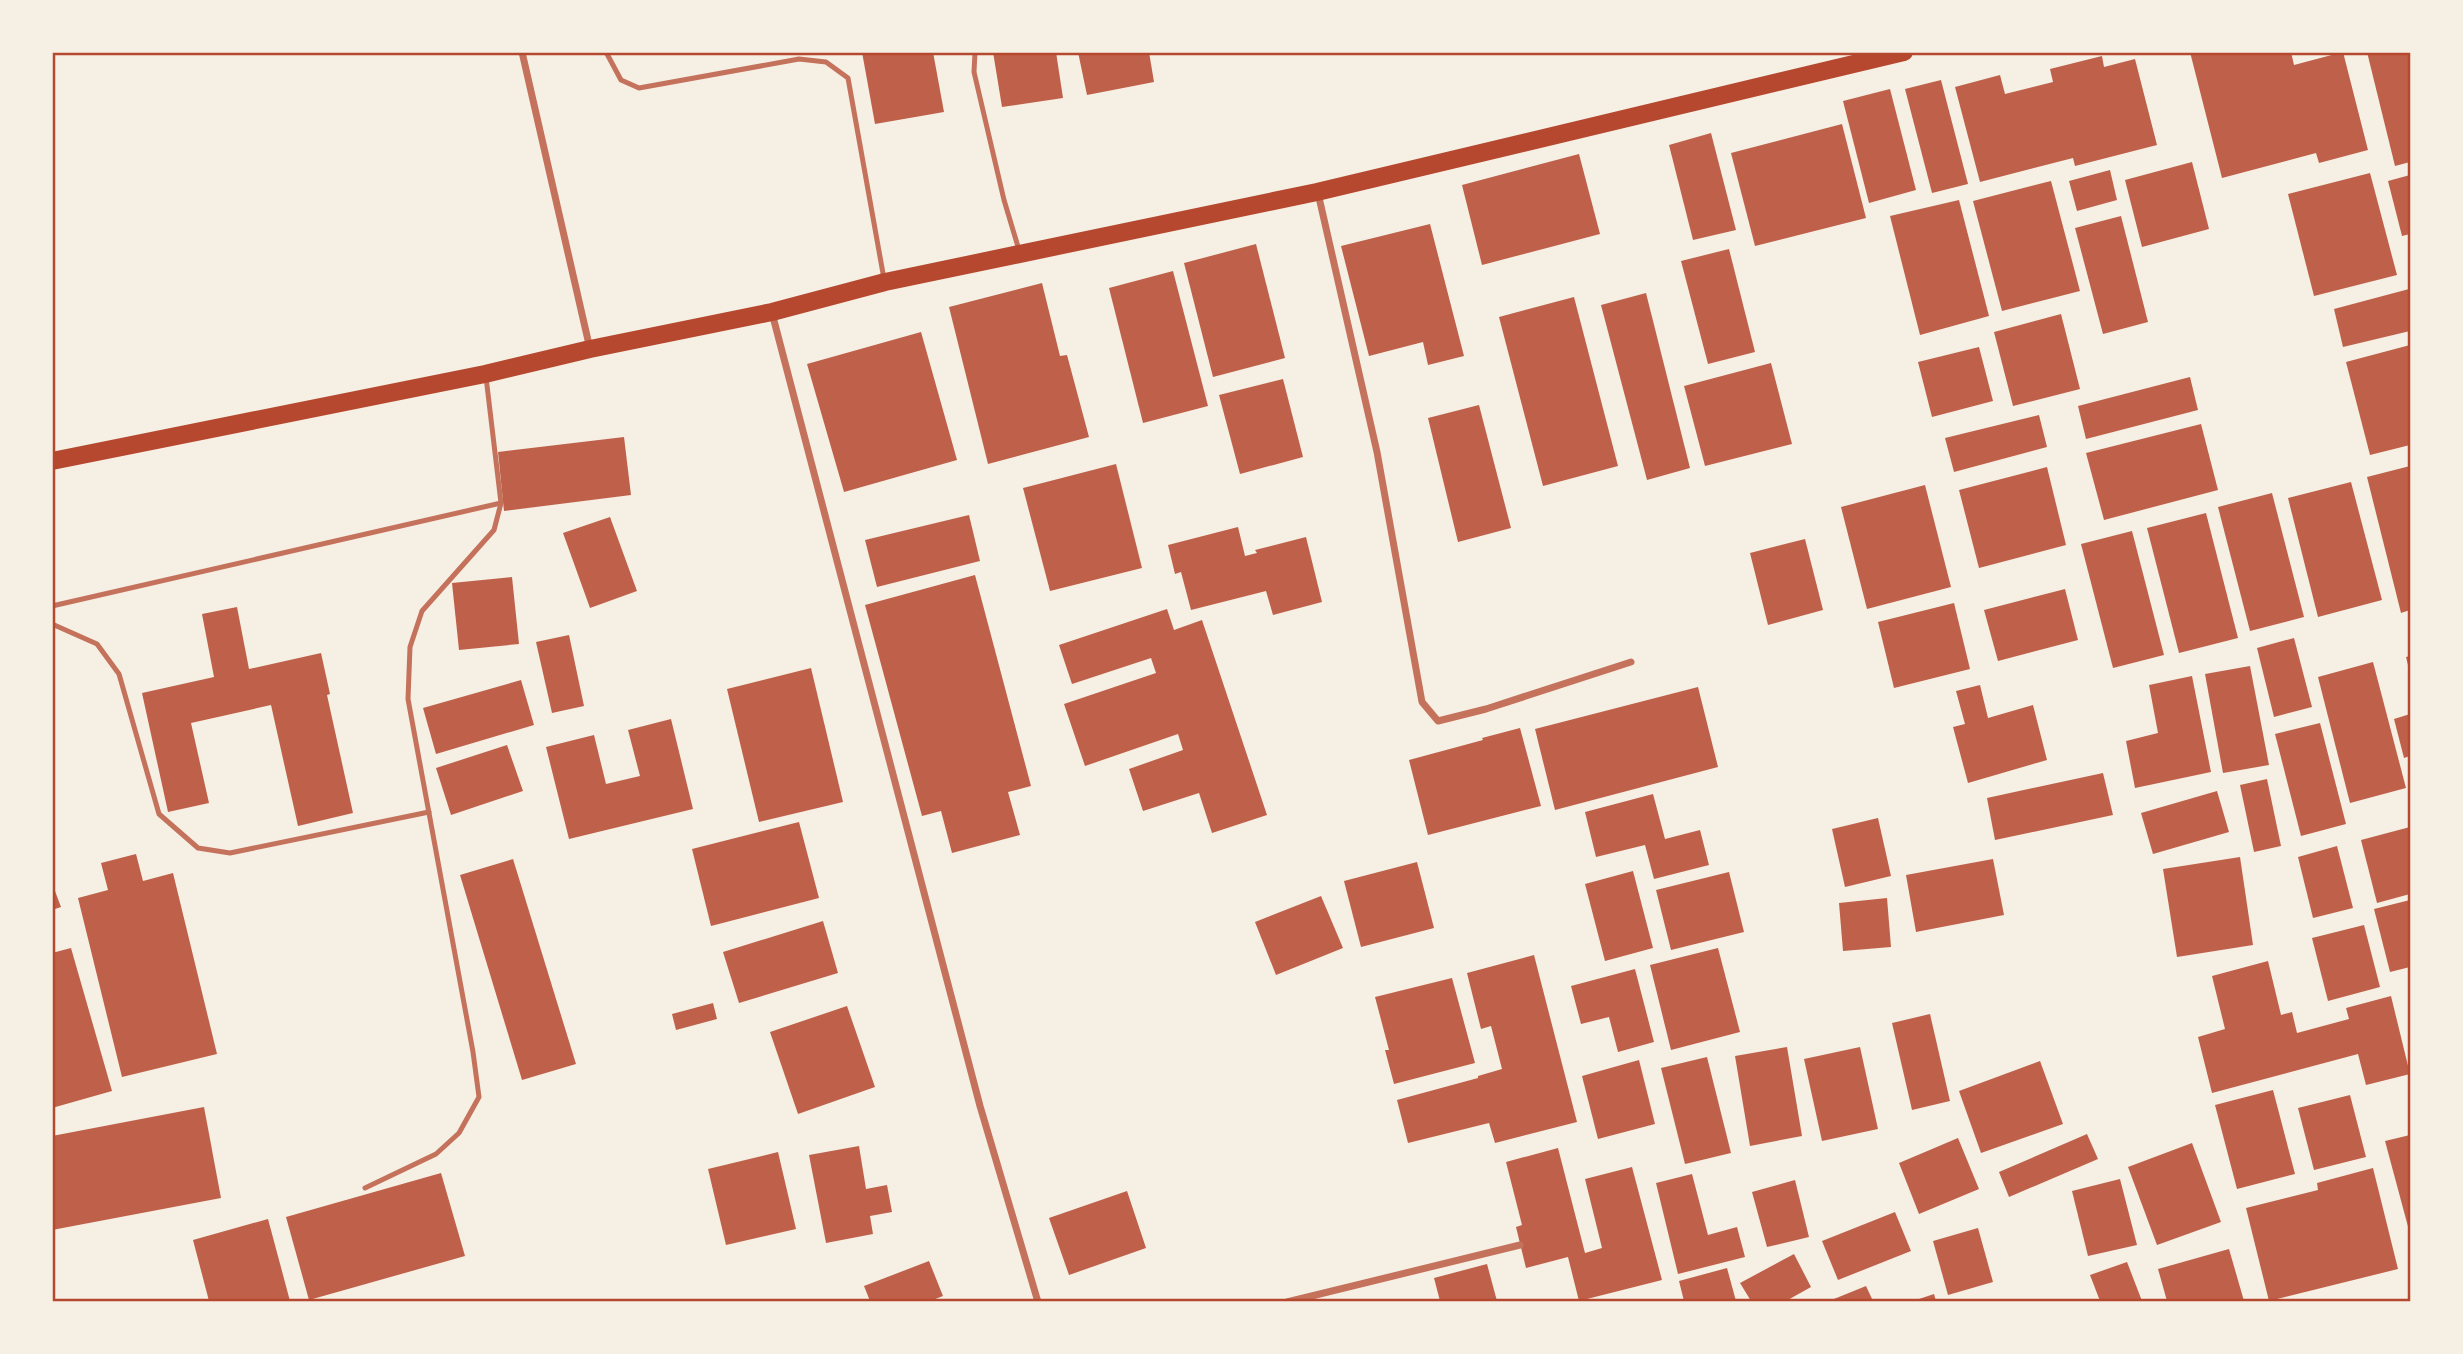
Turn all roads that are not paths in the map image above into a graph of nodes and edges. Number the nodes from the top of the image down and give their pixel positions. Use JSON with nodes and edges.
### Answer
{"nodes":[{"id":1,"x":522,"y":52,"type":"edge"},
{"id":2,"x":606,"y":52,"type":"edge"},
{"id":3,"x":975,"y":52,"type":"edge"},
{"id":4,"x":1903,"y":52,"type":"edge"},
{"id":5,"x":1317,"y":192,"type":"junction"},
{"id":6,"x":1020,"y":254,"type":"junction"},
{"id":7,"x":885,"y":282,"type":"junction"},
{"id":8,"x":772,"y":312,"type":"junction"},
{"id":9,"x":590,"y":349,"type":"junction"},
{"id":10,"x":485,"y":374,"type":"junction"},
{"id":11,"x":52,"y":461,"type":"edge"},
{"id":12,"x":501,"y":503,"type":"junction"},
{"id":13,"x":52,"y":606,"type":"edge"},
{"id":14,"x":52,"y":624,"type":"edge"},
{"id":15,"x":1631,"y":662,"type":"dead end"},
{"id":16,"x":429,"y":812,"type":"junction"},
{"id":17,"x":365,"y":1188,"type":"dead end"},
{"id":18,"x":1520,"y":1245,"type":"dead end"},
{"id":19,"x":1038,"y":1301,"type":"edge"},
{"id":20,"x":1287,"y":1301,"type":"edge"}],
"edges":[{"from":1,"to":9,"type":"street"},
{"from":2,"to":7,"type":"lane"},
{"from":3,"to":6,"type":"lane"},
{"from":4,"to":5,"type":"main road"},
{"from":5,"to":6,"type":"main road"},
{"from":5,"to":15,"type":"street"},
{"from":6,"to":7,"type":"main road"},
{"from":7,"to":8,"type":"main road"},
{"from":8,"to":9,"type":"main road"},
{"from":8,"to":19,"type":"street"},
{"from":9,"to":10,"type":"main road"},
{"from":10,"to":11,"type":"main road"},
{"from":10,"to":12,"type":"lane"},
{"from":12,"to":13,"type":"lane"},
{"from":12,"to":16,"type":"lane"},
{"from":14,"to":16,"type":"lane"},
{"from":16,"to":17,"type":"lane"},
{"from":18,"to":20,"type":"street"}]}
